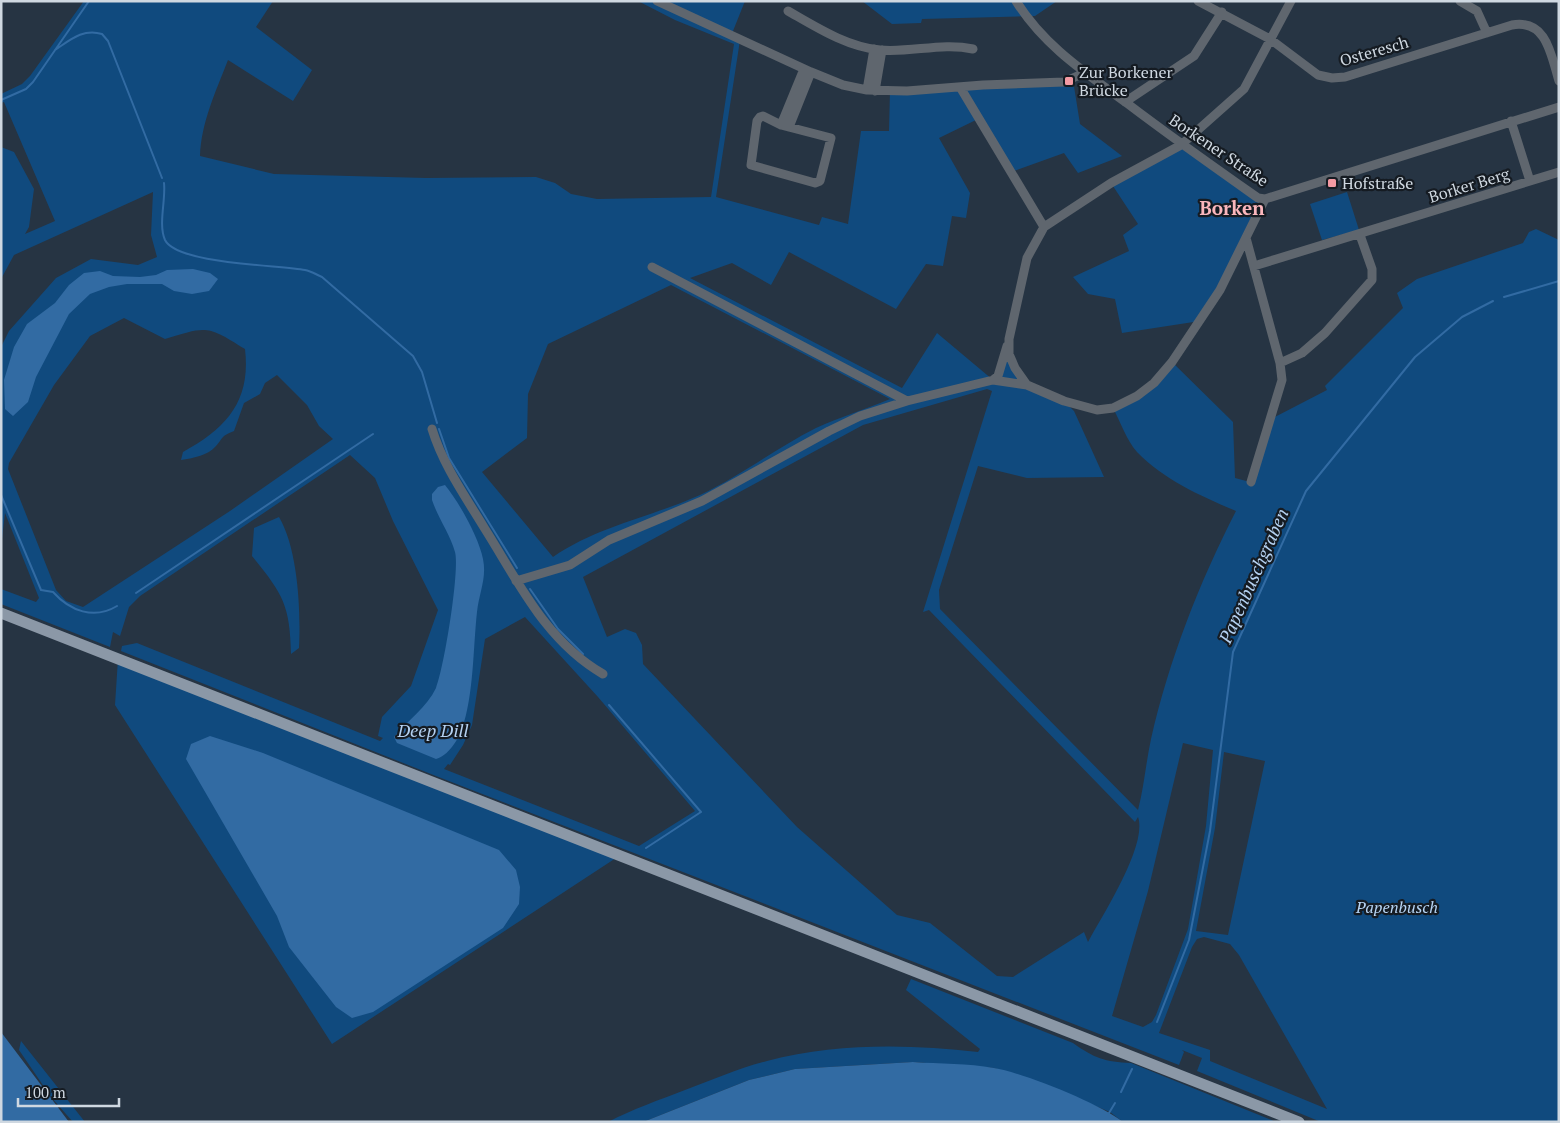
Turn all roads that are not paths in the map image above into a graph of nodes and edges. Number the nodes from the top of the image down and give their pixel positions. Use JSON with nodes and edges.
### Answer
{"nodes":[{"id":1,"x":657,"y":1,"type":"edge"},
{"id":2,"x":1016,"y":1,"type":"edge"},
{"id":3,"x":1198,"y":1,"type":"edge"},
{"id":4,"x":1291,"y":1,"type":"edge"},
{"id":5,"x":1460,"y":1,"type":"edge"},
{"id":6,"x":788,"y":11,"type":"dead end"},
{"id":7,"x":1222,"y":12,"type":"junction"},
{"id":8,"x":1487,"y":33,"type":"junction"},
{"id":9,"x":1270,"y":39,"type":"junction"},
{"id":10,"x":973,"y":49,"type":"dead end"},
{"id":11,"x":878,"y":50,"type":"junction"},
{"id":12,"x":807,"y":70,"type":"junction"},
{"id":13,"x":1084,"y":73,"type":"junction"},
{"id":14,"x":1559,"y":81,"type":"edge"},
{"id":15,"x":960,"y":87,"type":"junction"},
{"id":16,"x":871,"y":91,"type":"junction"},
{"id":17,"x":1125,"y":102,"type":"junction"},
{"id":18,"x":1559,"y":107,"type":"edge"},
{"id":19,"x":1511,"y":121,"type":"junction"},
{"id":20,"x":785,"y":126,"type":"junction"},
{"id":21,"x":1181,"y":145,"type":"junction"},
{"id":22,"x":1559,"y":172,"type":"edge"},
{"id":23,"x":1530,"y":181,"type":"junction"},
{"id":24,"x":1265,"y":199,"type":"junction"},
{"id":25,"x":1044,"y":227,"type":"junction"},
{"id":26,"x":1360,"y":235,"type":"junction"},
{"id":27,"x":1246,"y":238,"type":"junction"},
{"id":28,"x":1254,"y":266,"type":"junction"},
{"id":29,"x":652,"y":267,"type":"dead end"},
{"id":30,"x":1009,"y":339,"type":"junction"},
{"id":31,"x":1280,"y":363,"type":"junction"},
{"id":32,"x":993,"y":380,"type":"junction"},
{"id":33,"x":1027,"y":385,"type":"junction"},
{"id":34,"x":907,"y":400,"type":"junction"},
{"id":35,"x":432,"y":429,"type":"dead end"},
{"id":36,"x":1250,"y":482,"type":"dead end"},
{"id":37,"x":516,"y":581,"type":"junction"},
{"id":38,"x":1,"y":613,"type":"edge"},
{"id":39,"x":603,"y":674,"type":"dead end"},
{"id":40,"x":1299,"y":1122,"type":"edge"}],
"edges":[{"from":1,"to":12,"type":"street"},
{"from":2,"to":13,"type":"street","name":"Borkener Straße"},
{"from":3,"to":7,"type":"street","name":"Osteresch"},
{"from":4,"to":9,"type":"street"},
{"from":5,"to":8,"type":"street"},
{"from":6,"to":11,"type":"street"},
{"from":7,"to":9,"type":"street","name":"Osteresch"},
{"from":7,"to":17,"type":"street"},
{"from":8,"to":9,"type":"street","name":"Osteresch"},
{"from":8,"to":14,"type":"street","name":"Osteresch"},
{"from":9,"to":21,"type":"street"},
{"from":10,"to":11,"type":"street"},
{"from":11,"to":16,"type":"street"},
{"from":12,"to":16,"type":"street"},
{"from":12,"to":20,"type":"street"},
{"from":13,"to":15,"type":"street"},
{"from":13,"to":17,"type":"street","name":"Borkener Straße"},
{"from":15,"to":16,"type":"street"},
{"from":15,"to":25,"type":"street"},
{"from":17,"to":21,"type":"street","name":"Borkener Straße"},
{"from":18,"to":19,"type":"street","name":"Borkener Straße"},
{"from":19,"to":23,"type":"street","name":"Borker Berg"},
{"from":19,"to":24,"type":"street","name":"Borkener Straße"},
{"from":20,"to":20,"type":"street"},
{"from":21,"to":24,"type":"street","name":"Borkener Straße"},
{"from":21,"to":25,"type":"street"},
{"from":22,"to":23,"type":"street","name":"Borker Berg"},
{"from":23,"to":26,"type":"street","name":"Borker Berg"},
{"from":24,"to":27,"type":"street"},
{"from":25,"to":30,"type":"street"},
{"from":26,"to":28,"type":"street","name":"Borker Berg"},
{"from":26,"to":31,"type":"street"},
{"from":27,"to":28,"type":"street"},
{"from":27,"to":33,"type":"street"},
{"from":28,"to":31,"type":"street"},
{"from":29,"to":34,"type":"street"},
{"from":30,"to":32,"type":"street"},
{"from":30,"to":33,"type":"street"},
{"from":31,"to":36,"type":"street"},
{"from":32,"to":33,"type":"street"},
{"from":32,"to":34,"type":"street"},
{"from":34,"to":37,"type":"street"},
{"from":35,"to":37,"type":"street"},
{"from":37,"to":39,"type":"street"},
{"from":38,"to":40,"type":"main road"}]}
